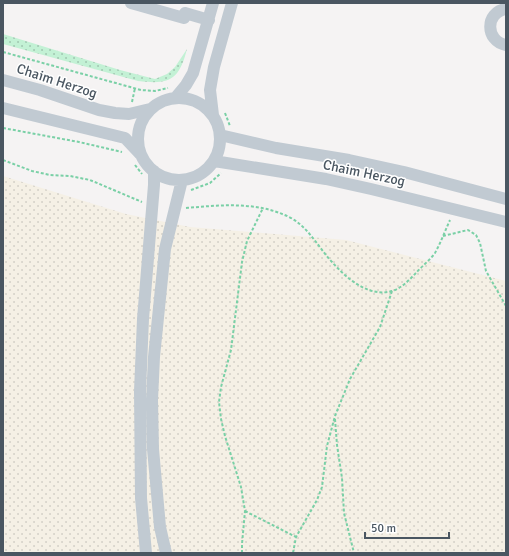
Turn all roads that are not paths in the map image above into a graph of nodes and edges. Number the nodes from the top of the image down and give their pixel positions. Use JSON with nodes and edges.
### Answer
{"nodes":[{"id":1,"x":131,"y":3,"type":"edge"},
{"id":2,"x":213,"y":3,"type":"edge"},
{"id":3,"x":232,"y":3,"type":"edge"},
{"id":4,"x":186,"y":8,"type":"edge"},
{"id":5,"x":506,"y":9,"type":"edge"},
{"id":6,"x":209,"y":20,"type":"junction"},
{"id":7,"x":506,"y":45,"type":"edge"},
{"id":8,"x":3,"y":80,"type":"edge"},
{"id":9,"x":176,"y":97,"type":"junction"},
{"id":10,"x":3,"y":108,"type":"edge"},
{"id":11,"x":150,"y":108,"type":"junction"},
{"id":12,"x":213,"y":115,"type":"junction"},
{"id":13,"x":220,"y":135,"type":"junction"},
{"id":14,"x":141,"y":155,"type":"junction"},
{"id":15,"x":214,"y":161,"type":"junction"},
{"id":16,"x":154,"y":171,"type":"junction"},
{"id":17,"x":182,"y":180,"type":"junction"},
{"id":18,"x":506,"y":199,"type":"edge"},
{"id":19,"x":506,"y":222,"type":"edge"},
{"id":20,"x":146,"y":553,"type":"edge"},
{"id":21,"x":166,"y":553,"type":"edge"}],
"edges":[{"from":1,"to":4,"type":"street"},
{"from":2,"to":6,"type":"street"},
{"from":3,"to":12,"type":"street"},
{"from":4,"to":6,"type":"street"},
{"from":5,"to":7,"type":"street"},
{"from":6,"to":9,"type":"street"},
{"from":8,"to":11,"type":"street","name":"Chaim Herzog"},
{"from":9,"to":11,"type":"street"},
{"from":9,"to":12,"type":"street"},
{"from":10,"to":14,"type":"street"},
{"from":11,"to":14,"type":"street"},
{"from":12,"to":13,"type":"street"},
{"from":13,"to":15,"type":"street"},
{"from":13,"to":18,"type":"street","name":"Chaim Herzog"},
{"from":14,"to":16,"type":"street"},
{"from":15,"to":17,"type":"street"},
{"from":15,"to":19,"type":"street","name":"Chaim Herzog"},
{"from":16,"to":17,"type":"street"},
{"from":16,"to":20,"type":"street"},
{"from":17,"to":21,"type":"street"}]}
